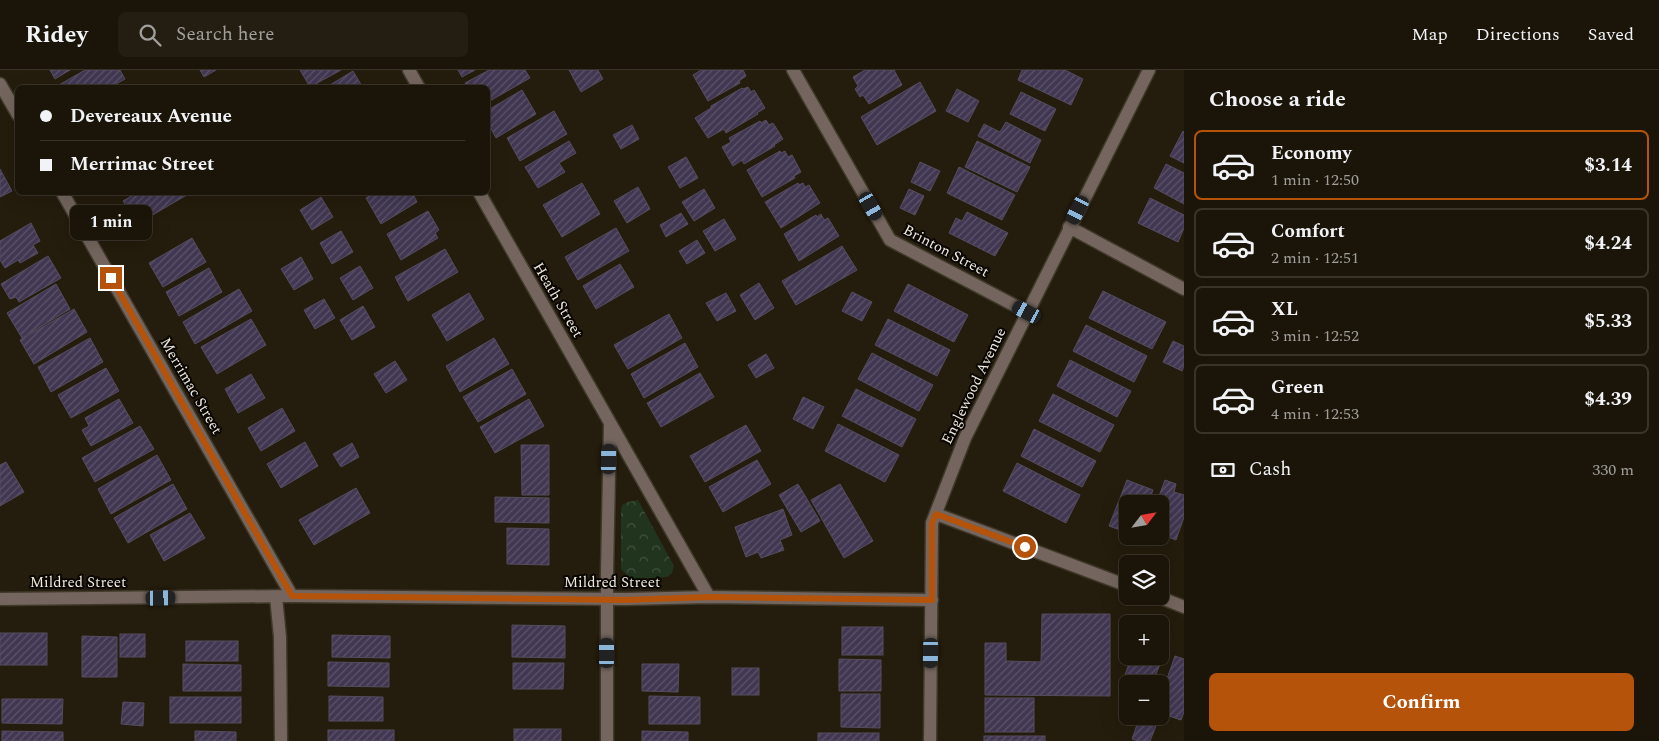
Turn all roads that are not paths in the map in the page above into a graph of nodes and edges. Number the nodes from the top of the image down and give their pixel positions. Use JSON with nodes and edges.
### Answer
{"nodes":[{"id":1,"x":408,"y":70,"type":"edge"},
{"id":2,"x":793,"y":70,"type":"edge"},
{"id":3,"x":1149,"y":70,"type":"edge"},
{"id":4,"x":0,"y":84,"type":"edge"},
{"id":5,"x":417,"y":85,"type":"edge"},
{"id":6,"x":15,"y":110,"type":"edge"},
{"id":7,"x":64,"y":195,"type":"edge"},
{"id":8,"x":480,"y":195,"type":"edge"},
{"id":9,"x":1069,"y":227,"type":"junction"},
{"id":10,"x":1184,"y":289,"type":"edge"},
{"id":11,"x":1027,"y":312,"type":"junction"},
{"id":12,"x":610,"y":424,"type":"junction"},
{"id":13,"x":936,"y":514,"type":"junction"},
{"id":14,"x":1119,"y":583,"type":"edge"},
{"id":15,"x":292,"y":596,"type":"junction"},
{"id":16,"x":276,"y":597,"type":"junction"},
{"id":17,"x":709,"y":597,"type":"junction"},
{"id":18,"x":0,"y":599,"type":"edge"},
{"id":19,"x":607,"y":599,"type":"junction"},
{"id":20,"x":932,"y":600,"type":"junction"},
{"id":21,"x":1169,"y":601,"type":"edge"},
{"id":22,"x":1184,"y":607,"type":"edge"},
{"id":23,"x":281,"y":741,"type":"edge"},
{"id":24,"x":607,"y":741,"type":"edge"},
{"id":25,"x":930,"y":741,"type":"edge"}],
"edges":[{"from":1,"to":5,"type":"street"},
{"from":2,"to":11,"type":"street","name":"Brinton Street"},
{"from":3,"to":9,"type":"street","name":"Englewood Avenue"},
{"from":4,"to":6,"type":"street"},
{"from":7,"to":15,"type":"street","name":"Merrimac Street"},
{"from":8,"to":12,"type":"street","name":"Heath Street"},
{"from":9,"to":10,"type":"street"},
{"from":9,"to":11,"type":"street","name":"Englewood Avenue"},
{"from":11,"to":13,"type":"street","name":"Englewood Avenue"},
{"from":12,"to":17,"type":"street","name":"Heath Street"},
{"from":12,"to":19,"type":"street"},
{"from":13,"to":14,"type":"street"},
{"from":13,"to":20,"type":"street","name":"Englewood Avenue"},
{"from":15,"to":16,"type":"street","name":"Mildred Street"},
{"from":15,"to":19,"type":"street","name":"Mildred Street"},
{"from":16,"to":18,"type":"street","name":"Mildred Street"},
{"from":16,"to":23,"type":"street"},
{"from":17,"to":19,"type":"street","name":"Mildred Street"},
{"from":17,"to":20,"type":"street","name":"Mildred Street"},
{"from":19,"to":24,"type":"street"},
{"from":20,"to":25,"type":"street","name":"Englewood Avenue"},
{"from":21,"to":22,"type":"street"}]}
